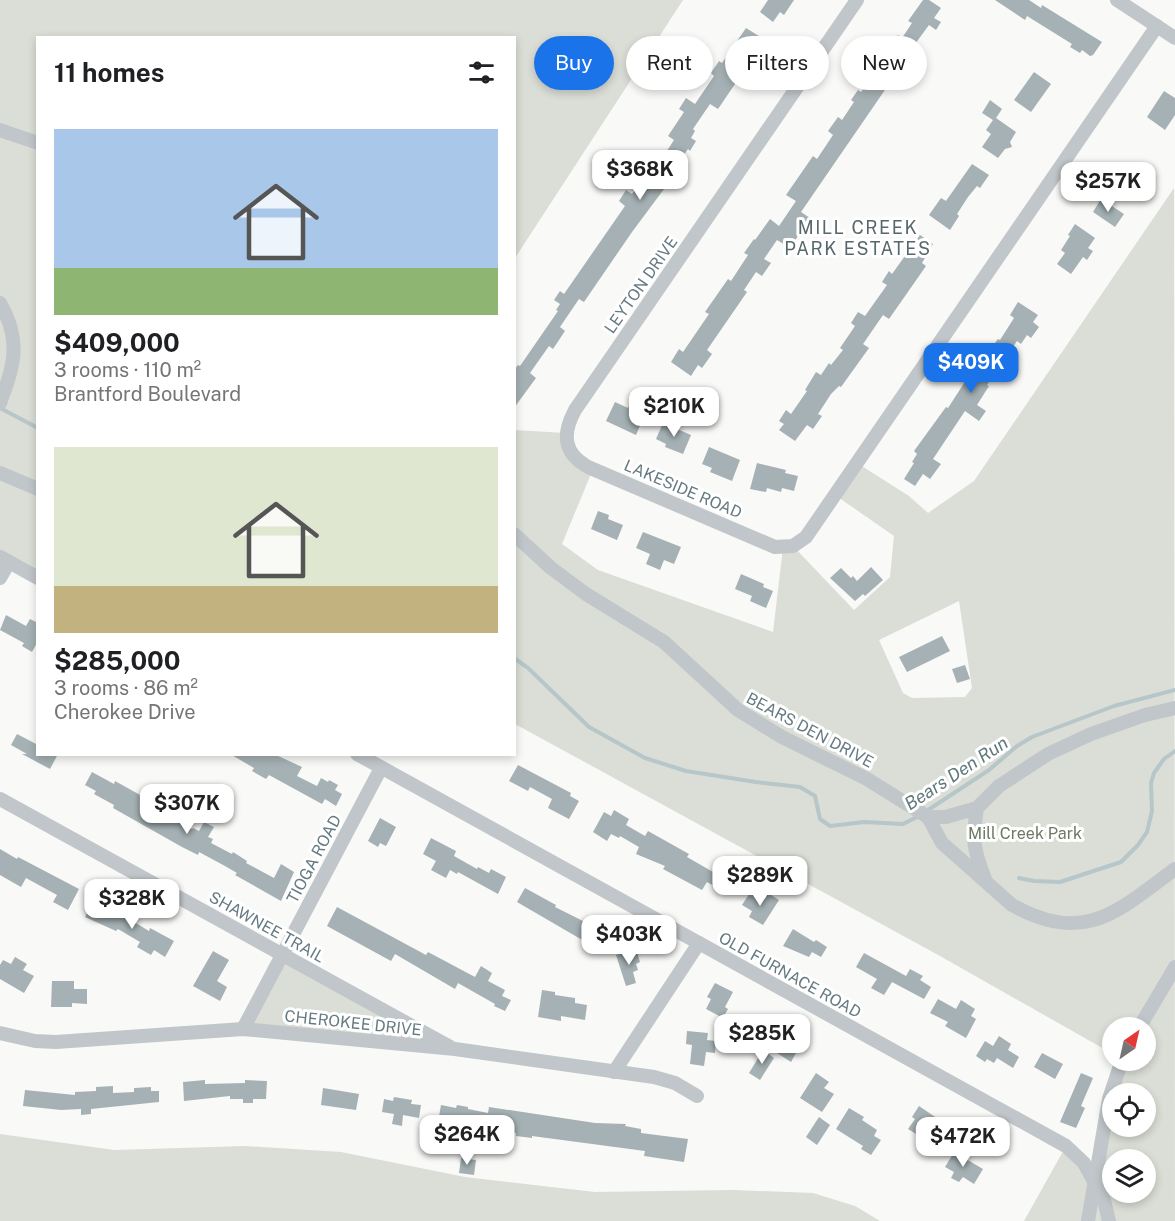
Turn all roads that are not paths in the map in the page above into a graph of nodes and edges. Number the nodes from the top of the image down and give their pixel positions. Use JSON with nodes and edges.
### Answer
{"nodes":[{"id":1,"x":857,"y":0,"type":"edge"},
{"id":2,"x":1117,"y":0,"type":"edge"},
{"id":3,"x":1157,"y":26,"type":"junction"},
{"id":4,"x":1175,"y":38,"type":"edge"},
{"id":5,"x":0,"y":130,"type":"edge"},
{"id":6,"x":36,"y":142,"type":"edge"},
{"id":7,"x":0,"y":303,"type":"edge"},
{"id":8,"x":0,"y":403,"type":"edge"},
{"id":9,"x":575,"y":410,"type":"joint"},
{"id":10,"x":1,"y":471,"type":"edge"},
{"id":11,"x":36,"y":488,"type":"edge"},
{"id":12,"x":516,"y":536,"type":"edge"},
{"id":13,"x":4,"y":560,"type":"edge"},
{"id":14,"x":36,"y":577,"type":"edge"},
{"id":15,"x":0,"y":578,"type":"edge"},
{"id":16,"x":1175,"y":708,"type":"edge"},
{"id":17,"x":360,"y":756,"type":"edge"},
{"id":18,"x":381,"y":768,"type":"junction"},
{"id":19,"x":0,"y":799,"type":"edge"},
{"id":20,"x":978,"y":808,"type":"junction"},
{"id":21,"x":927,"y":817,"type":"junction"},
{"id":22,"x":1175,"y":869,"type":"edge"},
{"id":23,"x":986,"y":880,"type":"junction"},
{"id":24,"x":699,"y":943,"type":"junction"},
{"id":25,"x":282,"y":954,"type":"junction"},
{"id":26,"x":1175,"y":967,"type":"edge"},
{"id":27,"x":1145,"y":1017,"type":"edge"},
{"id":28,"x":243,"y":1029,"type":"junction"},
{"id":29,"x":0,"y":1033,"type":"edge"},
{"id":30,"x":455,"y":1049,"type":"junction"},
{"id":31,"x":1118,"y":1071,"type":"edge"},
{"id":32,"x":615,"y":1072,"type":"junction"},
{"id":33,"x":697,"y":1096,"type":"dead end"},
{"id":34,"x":1094,"y":1181,"type":"junction"},
{"id":35,"x":1088,"y":1221,"type":"edge"},
{"id":36,"x":1109,"y":1221,"type":"edge"}],
"edges":[{"from":1,"to":9,"type":"street","name":"LEYTON DRIVE"},
{"from":2,"to":3,"type":"street"},
{"from":3,"to":4,"type":"street"},
{"from":3,"to":9,"type":"street","name":"LAKESIDE ROAD"},
{"from":5,"to":6,"type":"street"},
{"from":7,"to":8,"type":"street"},
{"from":10,"to":11,"type":"street"},
{"from":12,"to":21,"type":"street","name":"BEARS DEN DRIVE"},
{"from":13,"to":14,"type":"street"},
{"from":13,"to":15,"type":"street"},
{"from":16,"to":20,"type":"street"},
{"from":17,"to":18,"type":"street","name":"OLD FURNACE ROAD"},
{"from":18,"to":24,"type":"street","name":"OLD FURNACE ROAD"},
{"from":18,"to":25,"type":"street","name":"TIOGA ROAD"},
{"from":19,"to":25,"type":"street","name":"SHAWNEE TRAIL"},
{"from":20,"to":21,"type":"street"},
{"from":20,"to":23,"type":"street"},
{"from":21,"to":23,"type":"street"},
{"from":22,"to":23,"type":"street"},
{"from":24,"to":32,"type":"street"},
{"from":24,"to":34,"type":"street","name":"OLD FURNACE ROAD"},
{"from":25,"to":28,"type":"street","name":"TIOGA ROAD"},
{"from":25,"to":30,"type":"street","name":"SHAWNEE TRAIL"},
{"from":26,"to":27,"type":"street"},
{"from":28,"to":29,"type":"street","name":"CHEROKEE DRIVE"},
{"from":28,"to":30,"type":"street","name":"CHEROKEE DRIVE"},
{"from":30,"to":32,"type":"street","name":"CHEROKEE DRIVE"},
{"from":31,"to":34,"type":"street"},
{"from":32,"to":33,"type":"street","name":"CHEROKEE DRIVE"},
{"from":34,"to":35,"type":"street"},
{"from":34,"to":36,"type":"street","name":"OLD FURNACE ROAD"}]}
